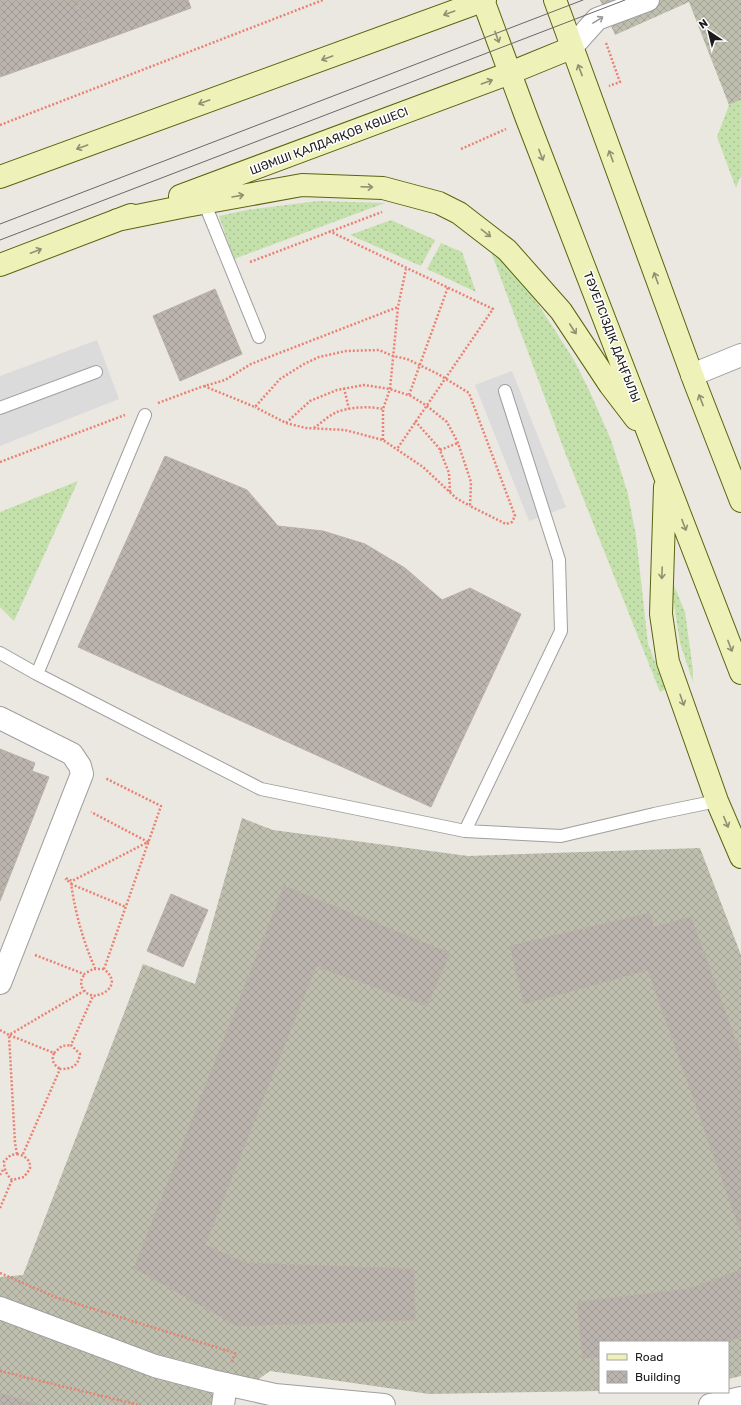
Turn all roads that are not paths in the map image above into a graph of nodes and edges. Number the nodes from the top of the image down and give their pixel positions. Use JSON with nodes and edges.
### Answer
{"nodes":[{"id":1,"x":484,"y":0,"type":"edge"},
{"id":2,"x":555,"y":0,"type":"edge"},
{"id":3,"x":648,"y":0,"type":"edge"},
{"id":4,"x":571,"y":48,"type":"junction"},
{"id":5,"x":510,"y":73,"type":"junction"},
{"id":6,"x":0,"y":177,"type":"edge"},
{"id":7,"x":204,"y":202,"type":"junction"},
{"id":8,"x":117,"y":220,"type":"junction"},
{"id":9,"x":0,"y":266,"type":"edge"},
{"id":10,"x":259,"y":337,"type":"dead end"},
{"id":11,"x":741,"y":356,"type":"edge"},
{"id":12,"x":96,"y":372,"type":"dead end"},
{"id":13,"x":692,"y":375,"type":"junction"},
{"id":14,"x":505,"y":391,"type":"dead end"},
{"id":15,"x":0,"y":408,"type":"edge"},
{"id":16,"x":145,"y":416,"type":"dead end"},
{"id":17,"x":713,"y":431,"type":"junction"},
{"id":18,"x":651,"y":438,"type":"junction"},
{"id":19,"x":741,"y":459,"type":"edge"},
{"id":20,"x":666,"y":478,"type":"junction"},
{"id":21,"x":741,"y":501,"type":"edge"},
{"id":22,"x":0,"y":653,"type":"edge"},
{"id":23,"x":37,"y":674,"type":"junction"},
{"id":24,"x":741,"y":674,"type":"edge"},
{"id":25,"x":0,"y":718,"type":"edge"},
{"id":26,"x":717,"y":801,"type":"junction"},
{"id":27,"x":465,"y":831,"type":"junction"},
{"id":28,"x":741,"y":857,"type":"edge"},
{"id":29,"x":0,"y":983,"type":"edge"},
{"id":30,"x":0,"y":1308,"type":"edge"},
{"id":31,"x":225,"y":1395,"type":"edge"},
{"id":32,"x":741,"y":1398,"type":"edge"},
{"id":33,"x":384,"y":1405,"type":"edge"},
{"id":34,"x":710,"y":1405,"type":"edge"}],
"edges":[{"from":1,"to":5,"type":"main road","name":"ТӘУЕЛСІЗДІК ДАҢҒЫЛЫ","one_way":true},
{"from":1,"to":6,"type":"main road","one_way":true},
{"from":2,"to":4,"type":"main road"},
{"from":3,"to":4,"type":"street","name":"ШӘМШІ ҚАЛДАЯҚОВ КӨШЕСІ"},
{"from":4,"to":5,"type":"main road","name":"ШӘМШІ ҚАЛДАЯҚОВ КӨШЕСІ"},
{"from":13,"to":4,"type":"main road","one_way":true},
{"from":8,"to":5,"type":"main road","name":"ШӘМШІ ҚАЛДАЯҚОВ КӨШЕСІ","one_way":true},
{"from":5,"to":18,"type":"main road","name":"ТӘУЕЛСІЗДІК ДАҢҒЫЛЫ","one_way":true},
{"from":7,"to":8,"type":"main road"},
{"from":7,"to":10,"type":"lane"},
{"from":7,"to":18,"type":"main road","one_way":true},
{"from":9,"to":8,"type":"main road","name":"ШӘМШІ ҚАЛДАЯҚОВ КӨШЕСІ","one_way":true},
{"from":11,"to":13,"type":"street"},
{"from":12,"to":15,"type":"lane"},
{"from":17,"to":13,"type":"main road","one_way":true},
{"from":14,"to":27,"type":"lane"},
{"from":16,"to":23,"type":"lane"},
{"from":17,"to":19,"type":"main road"},
{"from":17,"to":21,"type":"main road"},
{"from":18,"to":20,"type":"main road","name":"ТӘУЕЛСІЗДІК ДАҢҒЫЛЫ"},
{"from":20,"to":24,"type":"main road","name":"ТӘУЕЛСІЗДІК ДАҢҒЫЛЫ","one_way":true},
{"from":20,"to":26,"type":"main road","one_way":true},
{"from":22,"to":23,"type":"lane"},
{"from":23,"to":27,"type":"lane"},
{"from":25,"to":29,"type":"street"},
{"from":26,"to":27,"type":"lane"},
{"from":26,"to":28,"type":"main road","one_way":true},
{"from":30,"to":31,"type":"street"},
{"from":31,"to":33,"type":"street"},
{"from":32,"to":34,"type":"street"}]}
